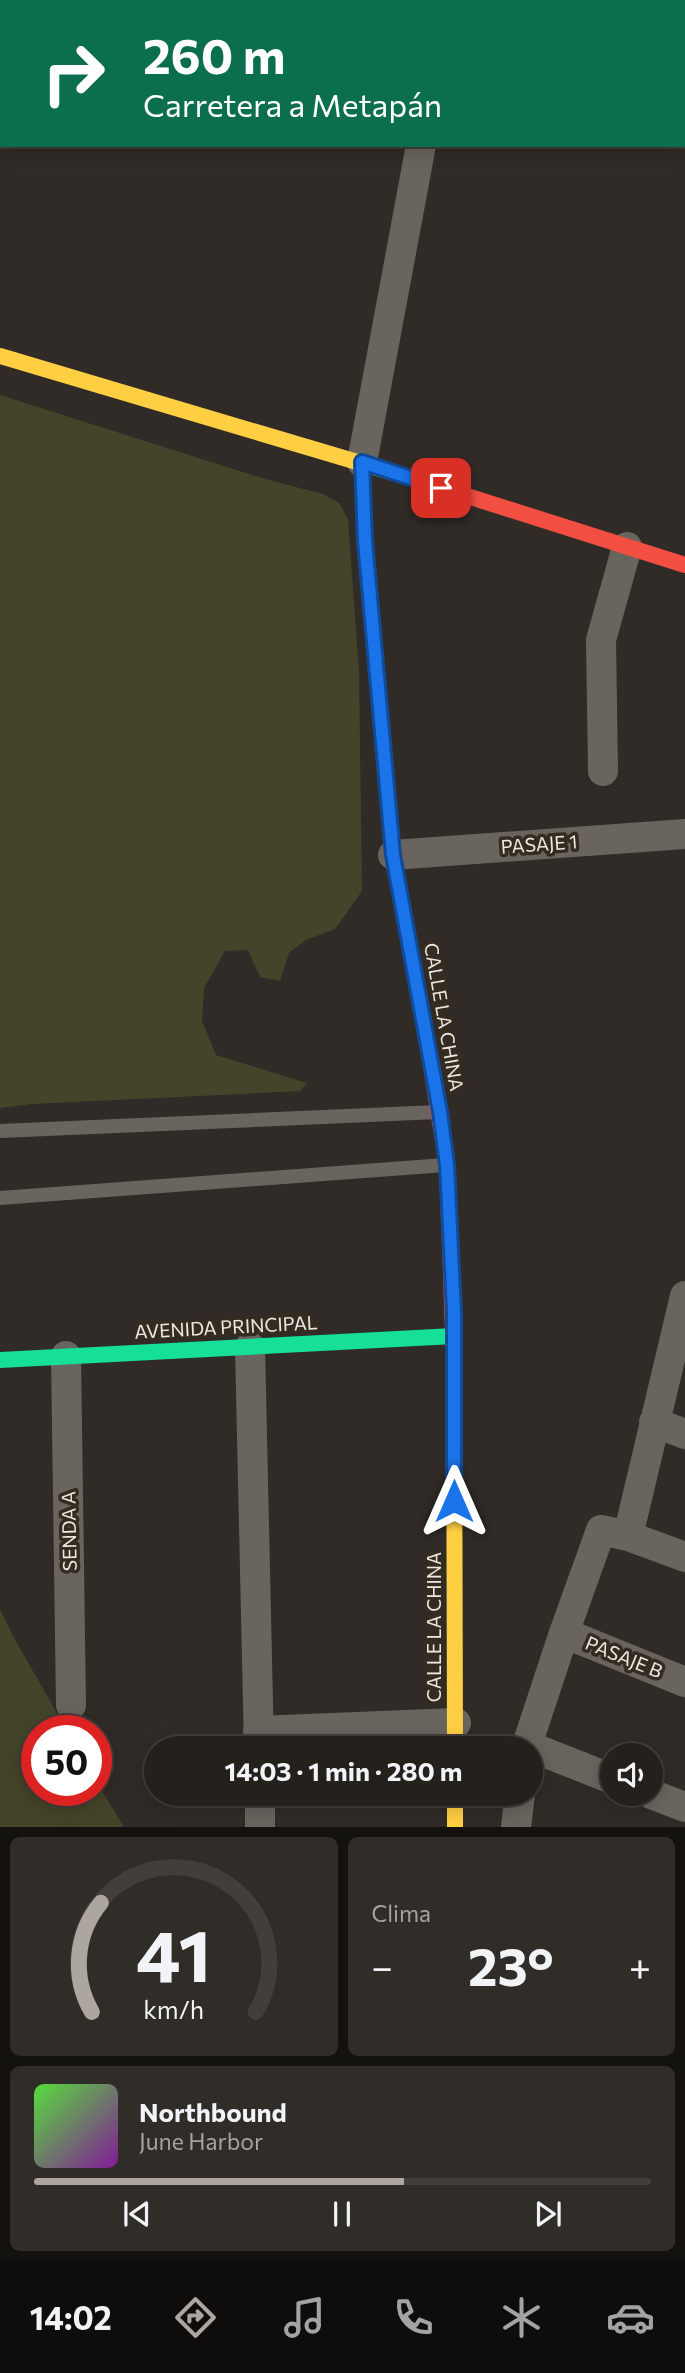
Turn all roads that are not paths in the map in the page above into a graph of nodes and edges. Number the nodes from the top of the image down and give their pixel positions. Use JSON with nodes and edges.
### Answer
{"nodes":[{"id":1,"x":421,"y":147,"type":"edge"},
{"id":2,"x":0,"y":356,"type":"edge"},
{"id":3,"x":362,"y":462,"type":"junction"},
{"id":4,"x":627,"y":547,"type":"junction"},
{"id":5,"x":685,"y":565,"type":"edge"},
{"id":6,"x":603,"y":771,"type":"dead end"},
{"id":7,"x":685,"y":834,"type":"edge"},
{"id":8,"x":393,"y":855,"type":"junction"},
{"id":9,"x":440,"y":1112,"type":"junction"},
{"id":10,"x":0,"y":1131,"type":"edge"},
{"id":11,"x":447,"y":1165,"type":"junction"},
{"id":12,"x":0,"y":1198,"type":"edge"},
{"id":13,"x":684,"y":1301,"type":"edge"},
{"id":14,"x":454,"y":1336,"type":"junction"},
{"id":15,"x":250,"y":1347,"type":"junction"},
{"id":16,"x":66,"y":1356,"type":"junction"},
{"id":17,"x":0,"y":1360,"type":"edge"},
{"id":18,"x":654,"y":1422,"type":"junction"},
{"id":19,"x":685,"y":1434,"type":"edge"},
{"id":20,"x":628,"y":1536,"type":"junction"},
{"id":21,"x":685,"y":1557,"type":"edge"},
{"id":22,"x":564,"y":1633,"type":"junction"},
{"id":23,"x":685,"y":1682,"type":"edge"},
{"id":24,"x":71,"y":1705,"type":"dead end"},
{"id":25,"x":258,"y":1736,"type":"edge"},
{"id":26,"x":456,"y":1736,"type":"edge"},
{"id":27,"x":529,"y":1736,"type":"edge"},
{"id":28,"x":543,"y":1753,"type":"edge"},
{"id":29,"x":600,"y":1774,"type":"edge"},
{"id":30,"x":663,"y":1799,"type":"edge"},
{"id":31,"x":260,"y":1806,"type":"edge"},
{"id":32,"x":455,"y":1806,"type":"edge"},
{"id":33,"x":519,"y":1806,"type":"edge"},
{"id":34,"x":685,"y":1807,"type":"edge"},
{"id":35,"x":260,"y":1827,"type":"edge"},
{"id":36,"x":455,"y":1827,"type":"edge"},
{"id":37,"x":516,"y":1827,"type":"edge"}],
"edges":[{"from":1,"to":3,"type":"street"},
{"from":2,"to":3,"type":"main road"},
{"from":3,"to":4,"type":"main road"},
{"from":3,"to":8,"type":"main road","name":"CALLE LA CHINA"},
{"from":4,"to":5,"type":"main road"},
{"from":4,"to":6,"type":"street"},
{"from":7,"to":8,"type":"street","name":"PASAJE 1"},
{"from":8,"to":9,"type":"main road","name":"CALLE LA CHINA"},
{"from":9,"to":10,"type":"lane"},
{"from":9,"to":11,"type":"main road","name":"CALLE LA CHINA"},
{"from":11,"to":12,"type":"lane"},
{"from":11,"to":14,"type":"main road","name":"CALLE LA CHINA"},
{"from":13,"to":18,"type":"street"},
{"from":14,"to":15,"type":"main road","name":"AVENIDA PRINCIPAL"},
{"from":14,"to":26,"type":"main road","name":"CALLE LA CHINA"},
{"from":15,"to":16,"type":"main road","name":"AVENIDA PRINCIPAL"},
{"from":15,"to":25,"type":"street"},
{"from":16,"to":17,"type":"main road","name":"AVENIDA PRINCIPAL"},
{"from":16,"to":24,"type":"street","name":"SENDA A"},
{"from":18,"to":19,"type":"street"},
{"from":18,"to":20,"type":"street"},
{"from":20,"to":21,"type":"street"},
{"from":20,"to":22,"type":"street"},
{"from":22,"to":23,"type":"street","name":"PASAJE B"},
{"from":22,"to":27,"type":"street"},
{"from":28,"to":29,"type":"street"},
{"from":30,"to":34,"type":"street"},
{"from":31,"to":35,"type":"street"},
{"from":32,"to":36,"type":"main road"},
{"from":33,"to":37,"type":"street"}]}
